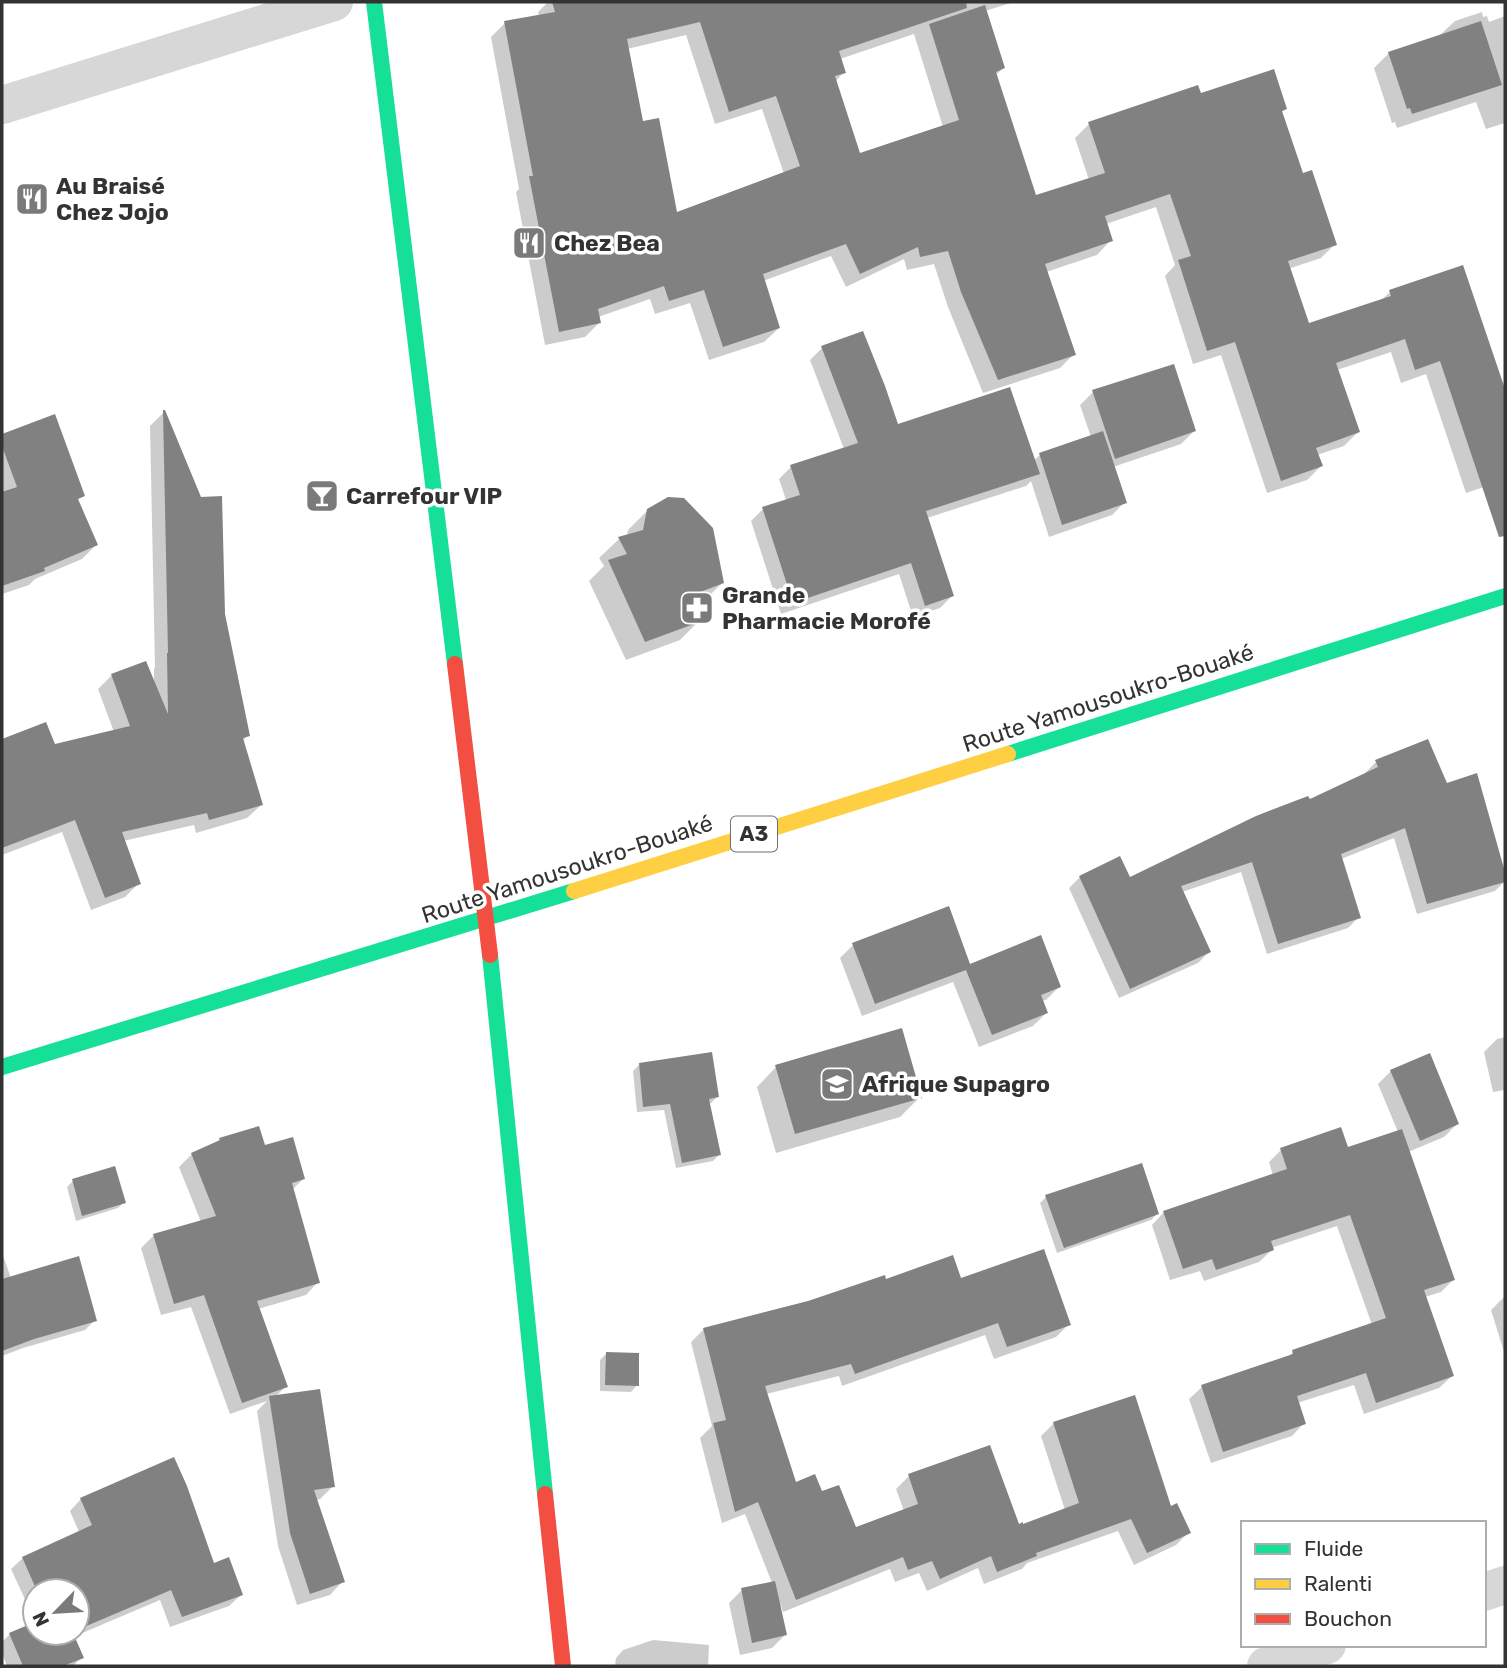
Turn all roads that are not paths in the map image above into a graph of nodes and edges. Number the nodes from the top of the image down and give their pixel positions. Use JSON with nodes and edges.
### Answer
{"nodes":[{"id":1,"x":334,"y":2,"type":"edge"},
{"id":2,"x":374,"y":2,"type":"edge"},
{"id":3,"x":2,"y":105,"type":"edge"},
{"id":4,"x":1505,"y":596,"type":"edge"},
{"id":5,"x":486,"y":919,"type":"junction"},
{"id":6,"x":2,"y":1067,"type":"edge"},
{"id":7,"x":1505,"y":1585,"type":"edge"},
{"id":8,"x":1486,"y":1591,"type":"edge"},
{"id":9,"x":1322,"y":1647,"type":"edge"},
{"id":10,"x":563,"y":1666,"type":"edge"},
{"id":11,"x":1265,"y":1666,"type":"edge"}],
"edges":[{"from":1,"to":3,"type":"street"},
{"from":2,"to":5,"type":"main road"},
{"from":4,"to":5,"type":"main road","name":"Route Yamousoukro-Bouaké","number":"A3"},
{"from":5,"to":6,"type":"main road","name":"Route Yamousoukro-Bouaké","number":"A3"},
{"from":5,"to":10,"type":"main road"},
{"from":7,"to":8,"type":"street"},
{"from":9,"to":11,"type":"street"}]}
